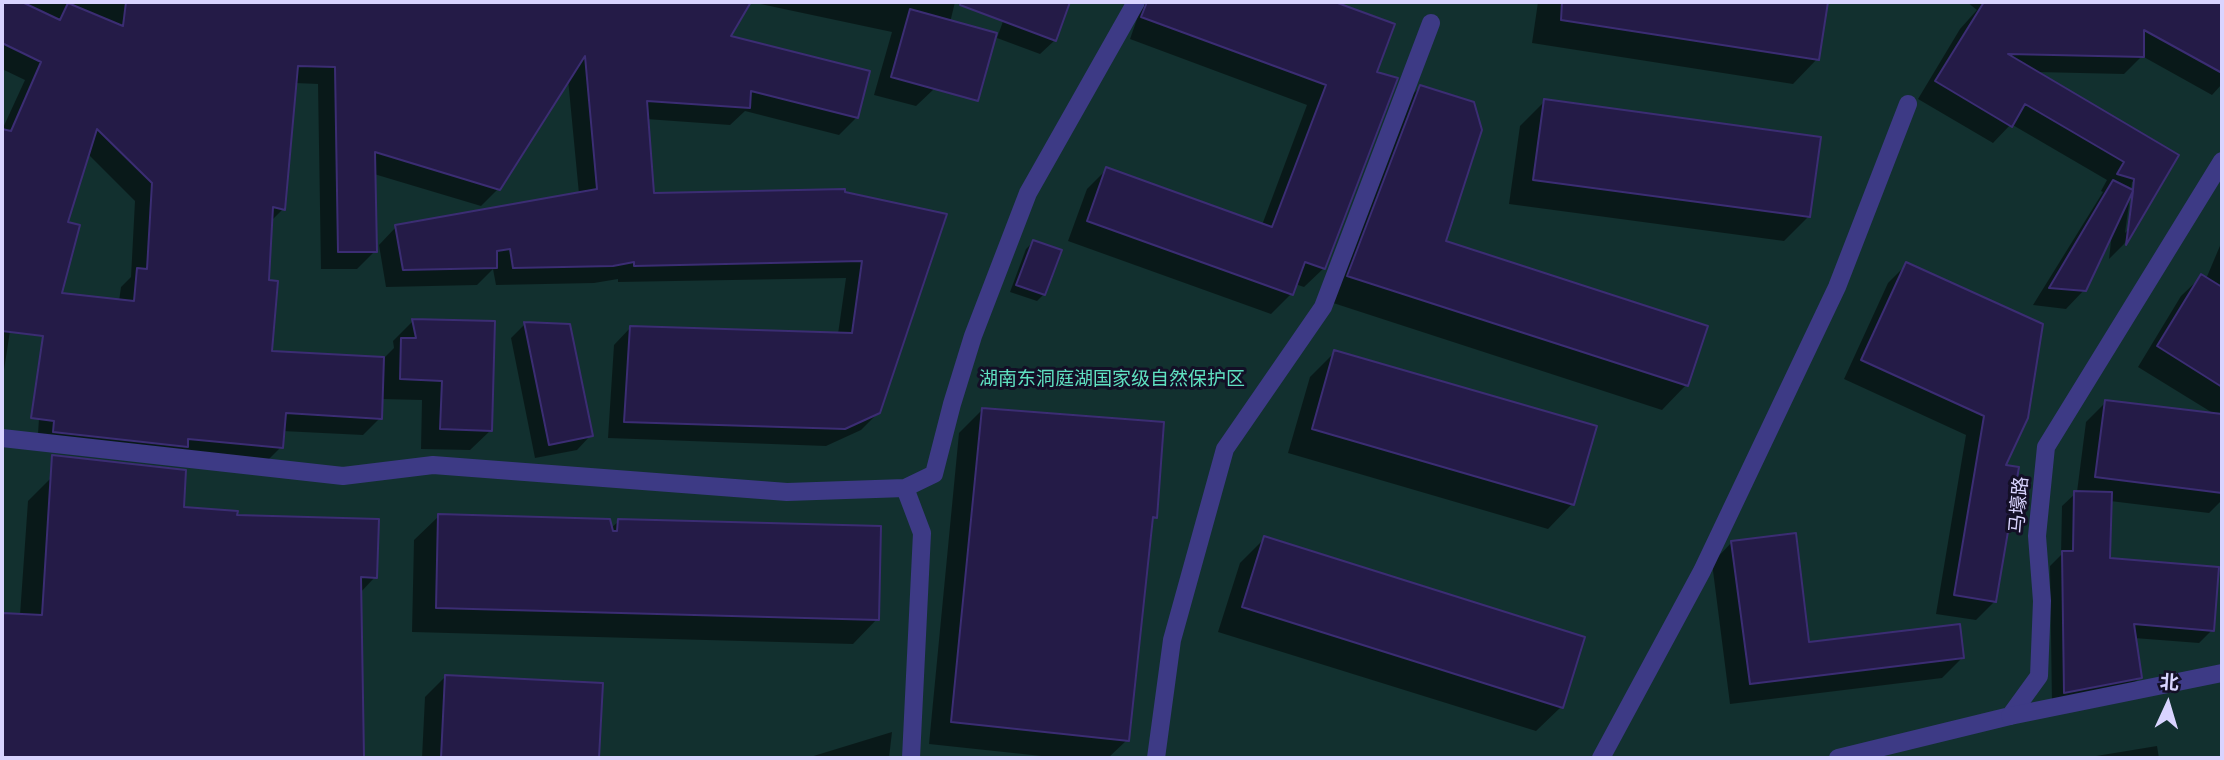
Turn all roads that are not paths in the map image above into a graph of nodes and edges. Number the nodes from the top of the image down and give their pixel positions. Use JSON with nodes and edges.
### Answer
{"nodes":[{"id":1,"x":1136,"y":2,"type":"edge"},
{"id":2,"x":1431,"y":23,"type":"dead end"},
{"id":3,"x":1908,"y":104,"type":"dead end"},
{"id":4,"x":2222,"y":161,"type":"edge"},
{"id":5,"x":2,"y":438,"type":"edge"},
{"id":6,"x":905,"y":488,"type":"junction"},
{"id":7,"x":2222,"y":673,"type":"edge"},
{"id":8,"x":2010,"y":716,"type":"junction"},
{"id":9,"x":911,"y":758,"type":"edge"},
{"id":10,"x":1156,"y":758,"type":"edge"},
{"id":11,"x":1601,"y":758,"type":"edge"},
{"id":12,"x":1838,"y":758,"type":"edge"}],
"edges":[{"from":1,"to":6,"type":"street"},
{"from":2,"to":10,"type":"street"},
{"from":3,"to":11,"type":"street"},
{"from":4,"to":8,"type":"street","name":"马壕路"},
{"from":5,"to":6,"type":"street"},
{"from":6,"to":9,"type":"street"},
{"from":7,"to":8,"type":"street"},
{"from":8,"to":12,"type":"street"}]}
